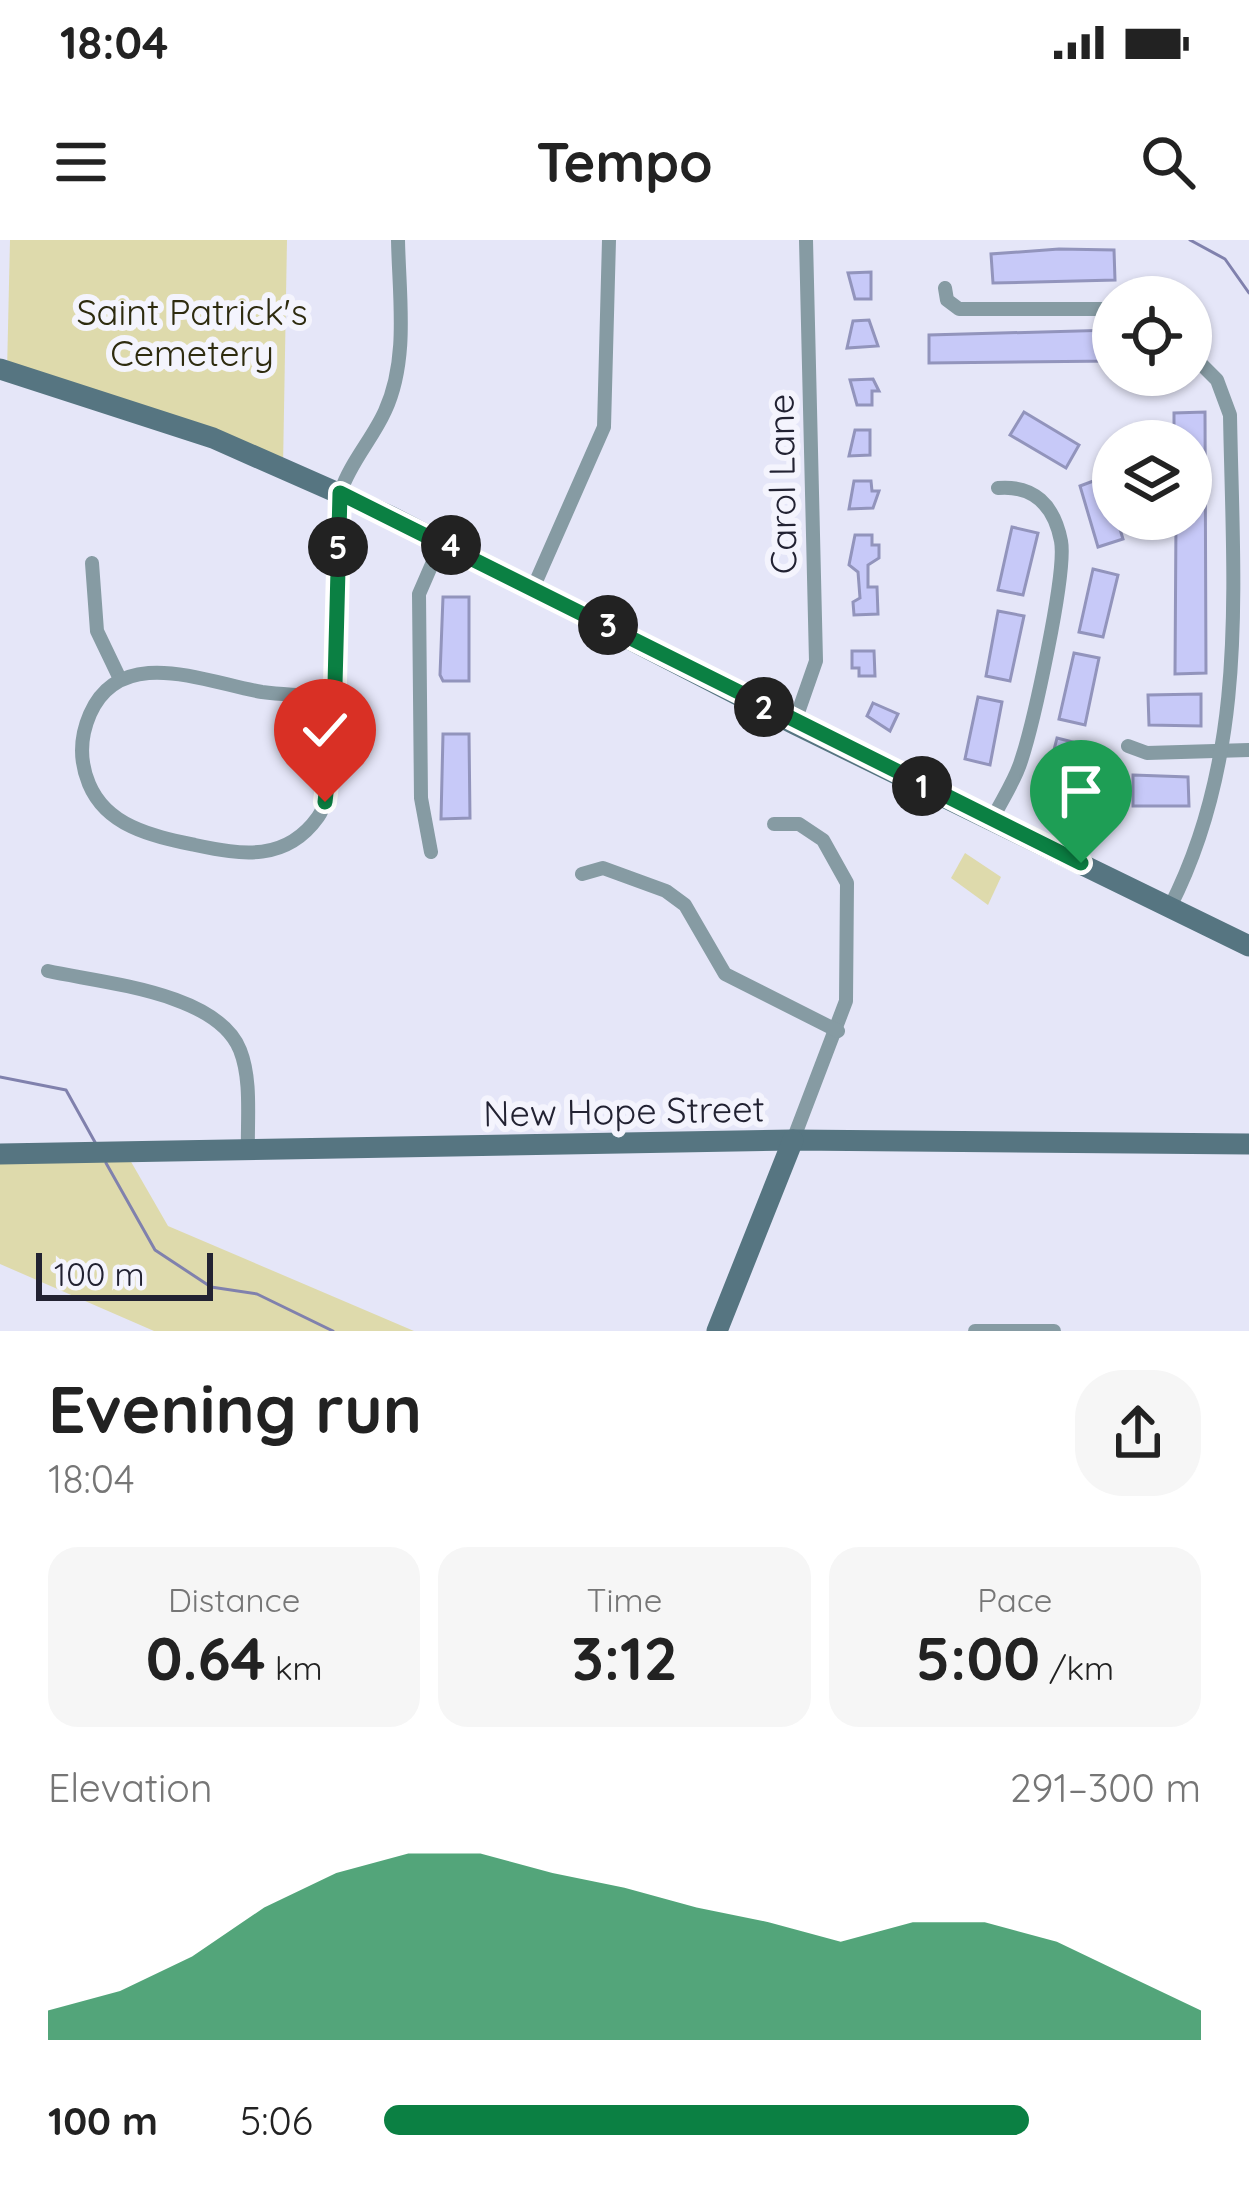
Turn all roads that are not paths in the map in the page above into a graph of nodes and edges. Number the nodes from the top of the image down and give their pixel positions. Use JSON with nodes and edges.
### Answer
{"nodes":[{"id":1,"x":398,"y":240,"type":"edge"},
{"id":2,"x":609,"y":240,"type":"edge"},
{"id":3,"x":806,"y":240,"type":"edge"},
{"id":4,"x":945,"y":287,"type":"dead end"},
{"id":5,"x":1092,"y":309,"type":"edge"},
{"id":6,"x":0,"y":369,"type":"edge"},
{"id":7,"x":1212,"y":375,"type":"edge"},
{"id":8,"x":998,"y":488,"type":"dead end"},
{"id":9,"x":340,"y":493,"type":"junction"},
{"id":10,"x":442,"y":541,"type":"junction"},
{"id":11,"x":92,"y":563,"type":"dead end"},
{"id":12,"x":1231,"y":570,"type":"junction"},
{"id":13,"x":1249,"y":571,"type":"edge"},
{"id":14,"x":533,"y":586,"type":"junction"},
{"id":15,"x":120,"y":679,"type":"junction"},
{"id":16,"x":335,"y":697,"type":"junction"},
{"id":17,"x":794,"y":724,"type":"junction"},
{"id":18,"x":1128,"y":746,"type":"dead end"},
{"id":19,"x":1226,"y":750,"type":"junction"},
{"id":20,"x":1249,"y":750,"type":"edge"},
{"id":21,"x":992,"y":820,"type":"junction"},
{"id":22,"x":774,"y":824,"type":"dead end"},
{"id":23,"x":431,"y":852,"type":"dead end"},
{"id":24,"x":582,"y":874,"type":"dead end"},
{"id":25,"x":1170,"y":907,"type":"junction"},
{"id":26,"x":1249,"y":946,"type":"edge"},
{"id":27,"x":48,"y":970,"type":"dead end"},
{"id":28,"x":838,"y":1031,"type":"junction"},
{"id":29,"x":793,"y":1140,"type":"junction"},
{"id":30,"x":1249,"y":1144,"type":"edge"},
{"id":31,"x":248,"y":1152,"type":"junction"},
{"id":32,"x":0,"y":1154,"type":"edge"},
{"id":33,"x":717,"y":1331,"type":"edge"},
{"id":34,"x":975,"y":1331,"type":"edge"},
{"id":35,"x":1054,"y":1331,"type":"edge"}],
"edges":[{"from":1,"to":9,"type":"street"},
{"from":2,"to":14,"type":"street"},
{"from":3,"to":17,"type":"street","name":"Carol Lane"},
{"from":4,"to":5,"type":"street"},
{"from":6,"to":9,"type":"street"},
{"from":7,"to":12,"type":"street"},
{"from":8,"to":21,"type":"street"},
{"from":9,"to":10,"type":"street"},
{"from":9,"to":16,"type":"street"},
{"from":10,"to":14,"type":"street"},
{"from":10,"to":23,"type":"street"},
{"from":11,"to":15,"type":"street"},
{"from":12,"to":13,"type":"street"},
{"from":12,"to":19,"type":"street"},
{"from":14,"to":17,"type":"street"},
{"from":15,"to":16,"type":"street"},
{"from":15,"to":16,"type":"street"},
{"from":17,"to":21,"type":"street"},
{"from":18,"to":19,"type":"street"},
{"from":19,"to":20,"type":"street"},
{"from":19,"to":25,"type":"street"},
{"from":21,"to":25,"type":"street"},
{"from":22,"to":28,"type":"street"},
{"from":24,"to":28,"type":"street"},
{"from":25,"to":26,"type":"street"},
{"from":27,"to":31,"type":"street"},
{"from":28,"to":29,"type":"street"},
{"from":29,"to":30,"type":"street","name":"New Hope Street"},
{"from":29,"to":31,"type":"street","name":"New Hope Street"},
{"from":29,"to":33,"type":"street"},
{"from":31,"to":32,"type":"street","name":"New Hope Street"},
{"from":34,"to":35,"type":"street"}]}
